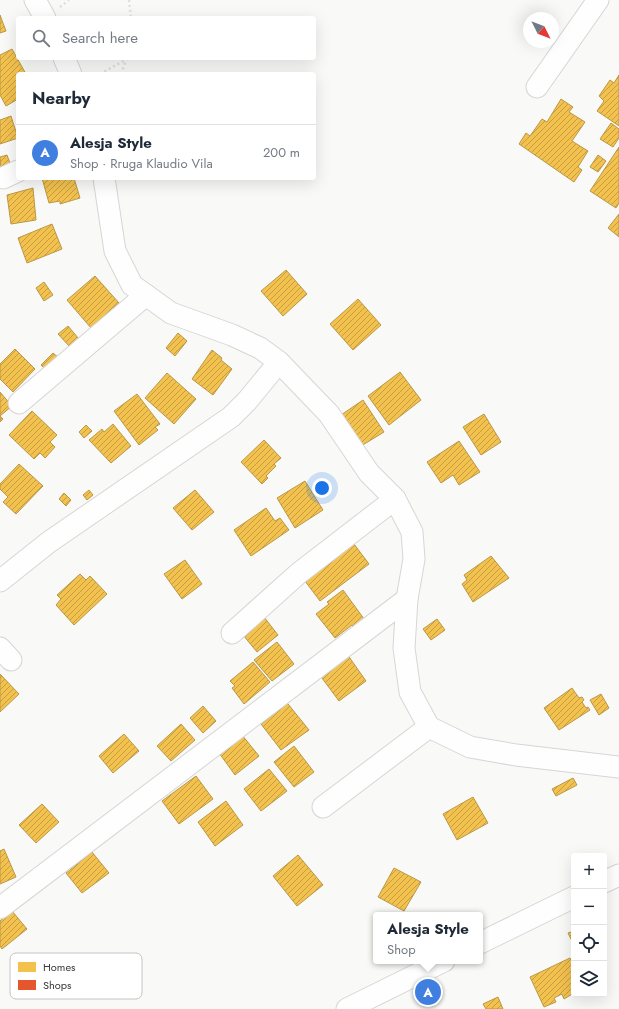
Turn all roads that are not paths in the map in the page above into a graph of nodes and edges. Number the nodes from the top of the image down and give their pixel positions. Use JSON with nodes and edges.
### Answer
{"nodes":[{"id":1,"x":35,"y":0,"type":"edge"},
{"id":2,"x":598,"y":0,"type":"edge"},
{"id":3,"x":44,"y":16,"type":"edge"},
{"id":4,"x":65,"y":60,"type":"edge"},
{"id":5,"x":70,"y":72,"type":"edge"},
{"id":6,"x":538,"y":87,"type":"dead end"},
{"id":7,"x":104,"y":180,"type":"edge"},
{"id":8,"x":146,"y":295,"type":"junction"},
{"id":9,"x":279,"y":362,"type":"junction"},
{"id":10,"x":18,"y":403,"type":"dead end"},
{"id":11,"x":395,"y":500,"type":"junction"},
{"id":12,"x":0,"y":581,"type":"edge"},
{"id":13,"x":406,"y":599,"type":"junction"},
{"id":14,"x":232,"y":633,"type":"dead end"},
{"id":15,"x":429,"y":727,"type":"junction"},
{"id":16,"x":619,"y":767,"type":"edge"},
{"id":17,"x":323,"y":808,"type":"dead end"},
{"id":18,"x":619,"y":875,"type":"edge"},
{"id":19,"x":607,"y":881,"type":"edge"},
{"id":20,"x":571,"y":898,"type":"edge"},
{"id":21,"x":0,"y":908,"type":"edge"},
{"id":22,"x":483,"y":942,"type":"edge"},
{"id":23,"x":438,"y":964,"type":"edge"},
{"id":24,"x":347,"y":1009,"type":"edge"}],
"edges":[{"from":1,"to":3,"type":"street"},
{"from":2,"to":6,"type":"street"},
{"from":4,"to":5,"type":"street"},
{"from":7,"to":8,"type":"street"},
{"from":8,"to":9,"type":"street"},
{"from":8,"to":10,"type":"street"},
{"from":9,"to":11,"type":"street"},
{"from":9,"to":12,"type":"street"},
{"from":11,"to":13,"type":"street"},
{"from":11,"to":14,"type":"street"},
{"from":13,"to":15,"type":"street"},
{"from":13,"to":21,"type":"street"},
{"from":15,"to":16,"type":"street"},
{"from":15,"to":17,"type":"street"},
{"from":18,"to":19,"type":"street"},
{"from":20,"to":22,"type":"street"},
{"from":23,"to":24,"type":"street"}]}
